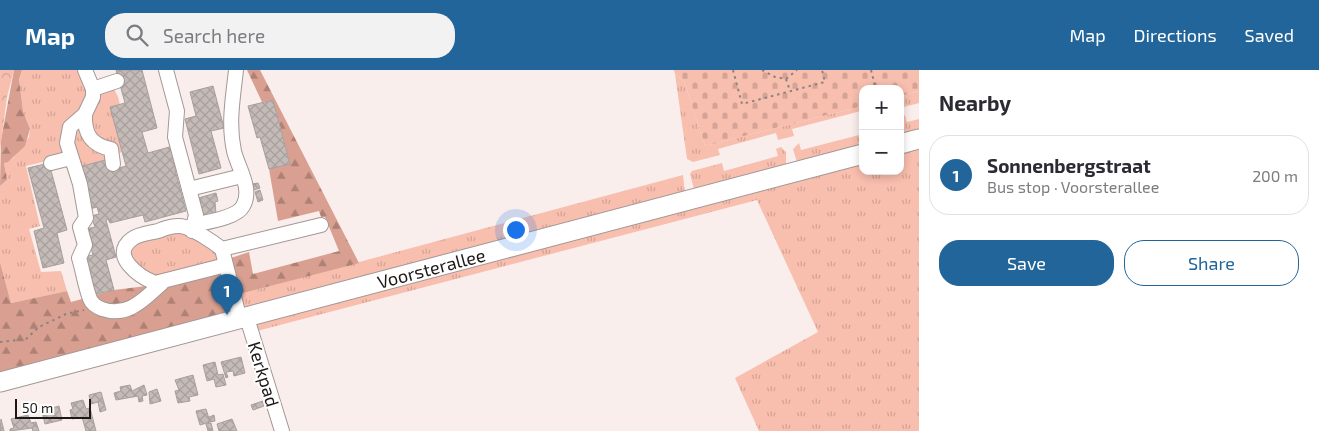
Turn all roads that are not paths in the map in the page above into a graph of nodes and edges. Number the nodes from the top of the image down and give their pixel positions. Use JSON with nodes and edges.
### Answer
{"nodes":[{"id":1,"x":85,"y":70,"type":"edge"},
{"id":2,"x":166,"y":70,"type":"edge"},
{"id":3,"x":236,"y":70,"type":"edge"},
{"id":4,"x":117,"y":81,"type":"dead end"},
{"id":5,"x":93,"y":89,"type":"junction"},
{"id":6,"x":85,"y":114,"type":"junction"},
{"id":7,"x":919,"y":139,"type":"edge"},
{"id":8,"x":904,"y":143,"type":"edge"},
{"id":9,"x":859,"y":155,"type":"edge"},
{"id":10,"x":71,"y":158,"type":"junction"},
{"id":11,"x":51,"y":163,"type":"dead end"},
{"id":12,"x":113,"y":164,"type":"dead end"},
{"id":13,"x":242,"y":176,"type":"junction"},
{"id":14,"x":189,"y":189,"type":"junction"},
{"id":15,"x":214,"y":221,"type":"junction"},
{"id":16,"x":321,"y":225,"type":"dead end"},
{"id":17,"x":193,"y":228,"type":"junction"},
{"id":18,"x":220,"y":248,"type":"junction"},
{"id":19,"x":226,"y":265,"type":"junction"},
{"id":20,"x":162,"y":283,"type":"junction"},
{"id":21,"x":243,"y":319,"type":"junction"},
{"id":22,"x":0,"y":382,"type":"edge"},
{"id":23,"x":282,"y":431,"type":"edge"}],
"edges":[{"from":1,"to":5,"type":"street"},
{"from":2,"to":14,"type":"street"},
{"from":3,"to":13,"type":"street"},
{"from":4,"to":5,"type":"street"},
{"from":5,"to":6,"type":"street"},
{"from":6,"to":10,"type":"street"},
{"from":6,"to":12,"type":"street"},
{"from":7,"to":8,"type":"main road"},
{"from":9,"to":21,"type":"main road","name":"Voorsterallee"},
{"from":10,"to":11,"type":"street"},
{"from":10,"to":20,"type":"street"},
{"from":13,"to":14,"type":"street"},
{"from":13,"to":15,"type":"street"},
{"from":14,"to":17,"type":"street"},
{"from":15,"to":17,"type":"street"},
{"from":15,"to":18,"type":"street","name":"Kerkpad"},
{"from":16,"to":18,"type":"street"},
{"from":17,"to":18,"type":"street"},
{"from":17,"to":20,"type":"street"},
{"from":18,"to":19,"type":"street","name":"Kerkpad"},
{"from":19,"to":20,"type":"street"},
{"from":19,"to":21,"type":"street","name":"Kerkpad"},
{"from":21,"to":22,"type":"main road","name":"Voorsterallee"},
{"from":21,"to":23,"type":"street","name":"Kerkpad"}]}
